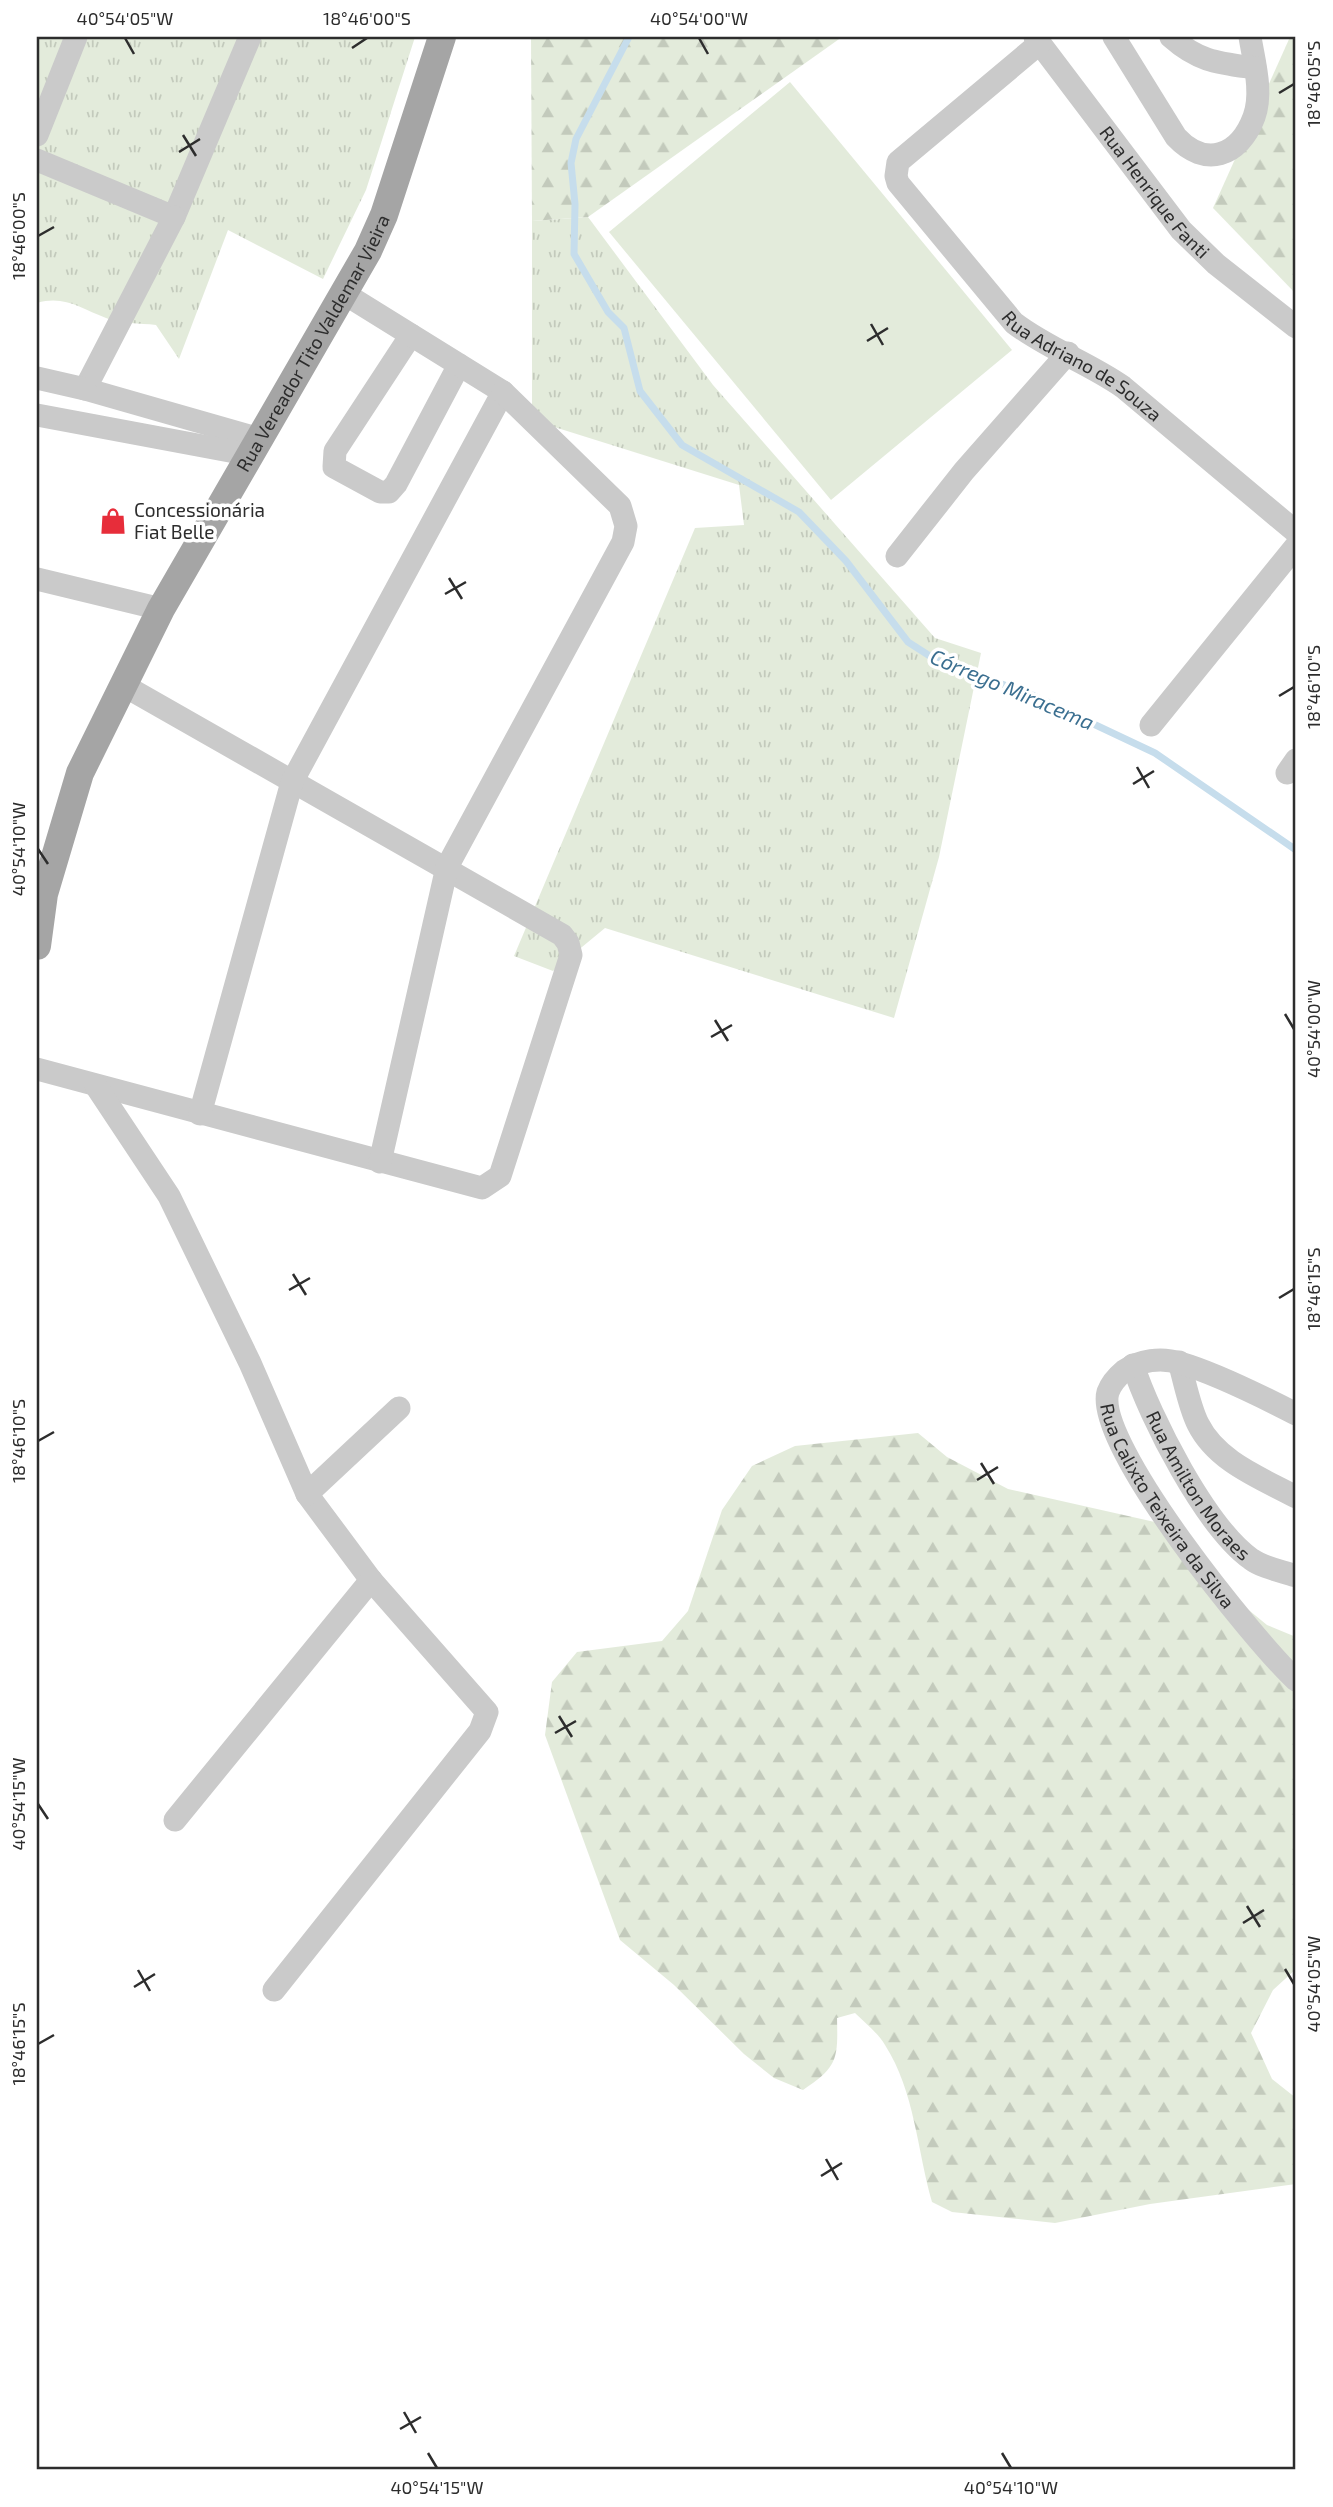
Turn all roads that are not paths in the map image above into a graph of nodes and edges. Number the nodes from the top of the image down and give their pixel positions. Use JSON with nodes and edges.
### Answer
{"nodes":[{"id":1,"x":76,"y":37,"type":"edge"},
{"id":2,"x":250,"y":37,"type":"edge"},
{"id":3,"x":442,"y":37,"type":"edge"},
{"id":4,"x":1114,"y":37,"type":"edge"},
{"id":5,"x":1171,"y":37,"type":"edge"},
{"id":6,"x":1250,"y":37,"type":"edge"},
{"id":7,"x":1037,"y":40,"type":"edge"},
{"id":8,"x":1255,"y":68,"type":"junction"},
{"id":9,"x":37,"y":135,"type":"edge"},
{"id":10,"x":37,"y":160,"type":"edge"},
{"id":11,"x":174,"y":217,"type":"junction"},
{"id":12,"x":345,"y":293,"type":"junction"},
{"id":13,"x":1296,"y":327,"type":"edge"},
{"id":14,"x":411,"y":335,"type":"junction"},
{"id":15,"x":1068,"y":353,"type":"junction"},
{"id":16,"x":459,"y":365,"type":"junction"},
{"id":17,"x":37,"y":379,"type":"edge"},
{"id":18,"x":85,"y":389,"type":"junction"},
{"id":19,"x":503,"y":393,"type":"junction"},
{"id":20,"x":37,"y":415,"type":"edge"},
{"id":21,"x":255,"y":447,"type":"junction"},
{"id":22,"x":1296,"y":532,"type":"edge"},
{"id":23,"x":1296,"y":546,"type":"edge"},
{"id":24,"x":897,"y":556,"type":"dead end"},
{"id":25,"x":37,"y":579,"type":"edge"},
{"id":26,"x":161,"y":609,"type":"junction"},
{"id":27,"x":123,"y":685,"type":"junction"},
{"id":28,"x":1152,"y":724,"type":"dead end"},
{"id":29,"x":292,"y":782,"type":"junction"},
{"id":30,"x":447,"y":867,"type":"junction"},
{"id":31,"x":37,"y":946,"type":"edge"},
{"id":32,"x":37,"y":1069,"type":"edge"},
{"id":33,"x":96,"y":1086,"type":"junction"},
{"id":34,"x":200,"y":1114,"type":"junction"},
{"id":35,"x":380,"y":1162,"type":"junction"},
{"id":36,"x":1179,"y":1362,"type":"junction"},
{"id":37,"x":1133,"y":1365,"type":"junction"},
{"id":38,"x":1294,"y":1406,"type":"edge"},
{"id":39,"x":399,"y":1408,"type":"dead end"},
{"id":40,"x":307,"y":1494,"type":"junction"},
{"id":41,"x":1296,"y":1497,"type":"edge"},
{"id":42,"x":1296,"y":1576,"type":"edge"},
{"id":43,"x":371,"y":1580,"type":"junction"},
{"id":44,"x":1296,"y":1681,"type":"edge"},
{"id":45,"x":175,"y":1820,"type":"dead end"},
{"id":46,"x":274,"y":1990,"type":"dead end"}],
"edges":[{"from":1,"to":9,"type":"street"},
{"from":2,"to":11,"type":"street"},
{"from":3,"to":12,"type":"main road","name":"Rua Vereador Tito Valdemar Vieira"},
{"from":4,"to":8,"type":"street"},
{"from":5,"to":8,"type":"street"},
{"from":6,"to":8,"type":"street"},
{"from":7,"to":13,"type":"street","name":"Rua Henrique Fanti"},
{"from":7,"to":15,"type":"street","name":"Rua Adriano de Souza"},
{"from":10,"to":11,"type":"street"},
{"from":11,"to":18,"type":"street"},
{"from":12,"to":14,"type":"street"},
{"from":12,"to":21,"type":"main road","name":"Rua Vereador Tito Valdemar Vieira"},
{"from":14,"to":16,"type":"street"},
{"from":14,"to":16,"type":"street"},
{"from":15,"to":22,"type":"street","name":"Rua Adriano de Souza"},
{"from":15,"to":24,"type":"street"},
{"from":16,"to":19,"type":"street"},
{"from":17,"to":18,"type":"street"},
{"from":18,"to":21,"type":"street"},
{"from":19,"to":29,"type":"street"},
{"from":19,"to":30,"type":"street"},
{"from":20,"to":21,"type":"street"},
{"from":21,"to":26,"type":"main road","name":"Rua Vereador Tito Valdemar Vieira"},
{"from":23,"to":28,"type":"street"},
{"from":25,"to":26,"type":"street"},
{"from":26,"to":27,"type":"main road","name":"Rua Vereador Tito Valdemar Vieira"},
{"from":27,"to":29,"type":"street"},
{"from":27,"to":31,"type":"main road","name":"Rua Vereador Tito Valdemar Vieira"},
{"from":29,"to":30,"type":"street"},
{"from":29,"to":34,"type":"street"},
{"from":30,"to":35,"type":"street"},
{"from":30,"to":35,"type":"street"},
{"from":32,"to":33,"type":"street"},
{"from":33,"to":34,"type":"street"},
{"from":33,"to":40,"type":"street"},
{"from":34,"to":35,"type":"street"},
{"from":36,"to":37,"type":"street"},
{"from":36,"to":38,"type":"street"},
{"from":36,"to":41,"type":"street"},
{"from":37,"to":42,"type":"street","name":"Rua Amilton Moraes"},
{"from":37,"to":44,"type":"street","name":"Rua Calixto Teixeira da Silva"},
{"from":39,"to":40,"type":"street"},
{"from":40,"to":43,"type":"street"},
{"from":43,"to":45,"type":"street"},
{"from":43,"to":46,"type":"street"}]}
